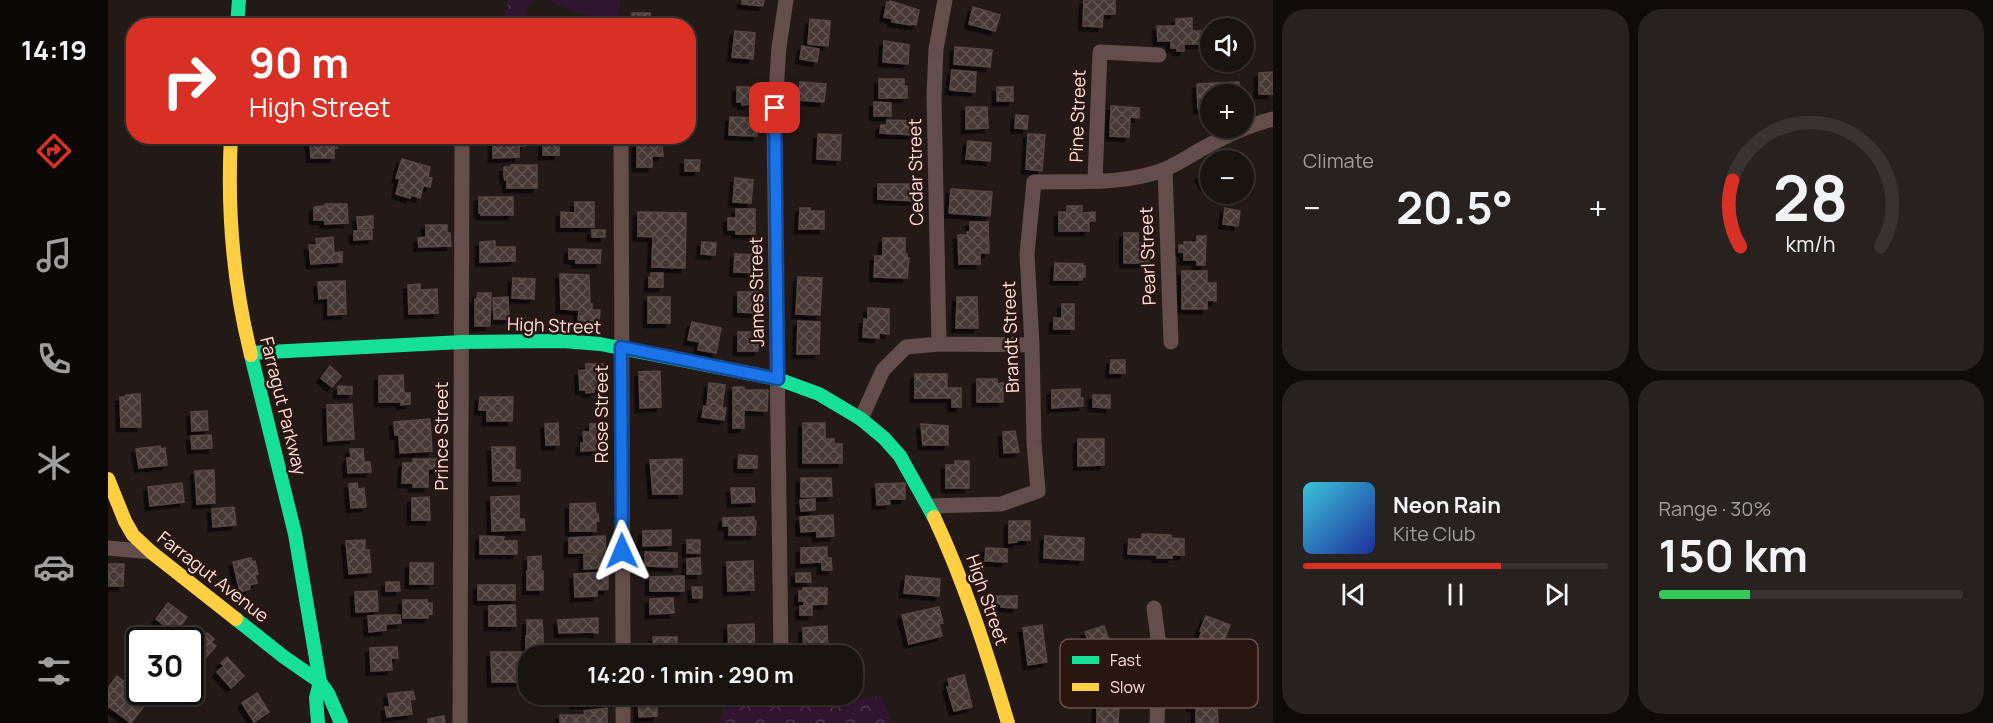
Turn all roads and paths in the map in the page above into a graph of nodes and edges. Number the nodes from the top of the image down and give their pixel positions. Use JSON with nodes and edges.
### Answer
{"nodes":[{"id":1,"x":239,"y":0,"type":"edge"},
{"id":2,"x":786,"y":0,"type":"edge"},
{"id":3,"x":945,"y":0,"type":"edge"},
{"id":4,"x":238,"y":18,"type":"edge"},
{"id":5,"x":1159,"y":55,"type":"dead end"},
{"id":6,"x":1273,"y":119,"type":"edge"},
{"id":7,"x":231,"y":144,"type":"edge"},
{"id":8,"x":621,"y":144,"type":"edge"},
{"id":9,"x":462,"y":148,"type":"dead end"},
{"id":10,"x":1165,"y":170,"type":"junction"},
{"id":11,"x":1095,"y":181,"type":"junction"},
{"id":12,"x":462,"y":342,"type":"junction"},
{"id":13,"x":1171,"y":342,"type":"dead end"},
{"id":14,"x":939,"y":344,"type":"junction"},
{"id":15,"x":1032,"y":345,"type":"junction"},
{"id":16,"x":621,"y":347,"type":"junction"},
{"id":17,"x":251,"y":353,"type":"junction"},
{"id":18,"x":778,"y":379,"type":"junction"},
{"id":19,"x":861,"y":419,"type":"junction"},
{"id":20,"x":108,"y":479,"type":"edge"},
{"id":21,"x":929,"y":506,"type":"junction"},
{"id":22,"x":108,"y":548,"type":"edge"},
{"id":23,"x":151,"y":552,"type":"junction"},
{"id":24,"x":1154,"y":608,"type":"dead end"},
{"id":25,"x":1158,"y":639,"type":"edge"},
{"id":26,"x":623,"y":645,"type":"edge"},
{"id":27,"x":781,"y":645,"type":"edge"},
{"id":28,"x":321,"y":682,"type":"junction"},
{"id":29,"x":623,"y":705,"type":"edge"},
{"id":30,"x":1157,"y":708,"type":"edge"},
{"id":31,"x":318,"y":723,"type":"edge"},
{"id":32,"x":341,"y":723,"type":"edge"},
{"id":33,"x":460,"y":723,"type":"edge"},
{"id":34,"x":623,"y":723,"type":"edge"},
{"id":35,"x":1008,"y":723,"type":"edge"},
{"id":36,"x":1157,"y":723,"type":"edge"}],
"edges":[{"from":1,"to":4,"type":"street"},
{"from":2,"to":18,"type":"street","name":"James Street"},
{"from":3,"to":14,"type":"street","name":"Cedar Street"},
{"from":5,"to":11,"type":"street","name":"Pine Street"},
{"from":6,"to":10,"type":"street"},
{"from":7,"to":17,"type":"street","name":"Farragut Parkway"},
{"from":8,"to":16,"type":"street","name":"Rose Street"},
{"from":9,"to":12,"type":"street","name":"Prince Street"},
{"from":10,"to":11,"type":"street"},
{"from":10,"to":13,"type":"street","name":"Pearl Street"},
{"from":11,"to":15,"type":"street","name":"Brandt Street"},
{"from":12,"to":16,"type":"street","name":"High Street"},
{"from":12,"to":17,"type":"street","name":"High Street"},
{"from":12,"to":33,"type":"street","name":"Prince Street"},
{"from":14,"to":15,"type":"street"},
{"from":14,"to":19,"type":"street"},
{"from":15,"to":21,"type":"street","name":"Brandt Street"},
{"from":16,"to":18,"type":"street","name":"High Street"},
{"from":16,"to":26,"type":"street","name":"Rose Street"},
{"from":17,"to":28,"type":"street","name":"Farragut Parkway"},
{"from":18,"to":19,"type":"street","name":"High Street"},
{"from":18,"to":27,"type":"street","name":"James Street"},
{"from":19,"to":21,"type":"street","name":"High Street"},
{"from":20,"to":23,"type":"street","name":"Farragut Avenue"},
{"from":21,"to":35,"type":"street","name":"High Street"},
{"from":22,"to":23,"type":"street"},
{"from":23,"to":28,"type":"street","name":"Farragut Avenue"},
{"from":24,"to":25,"type":"street"},
{"from":28,"to":31,"type":"street"},
{"from":28,"to":32,"type":"street","name":"Farragut Avenue"},
{"from":29,"to":34,"type":"street"},
{"from":30,"to":36,"type":"street"}]}
